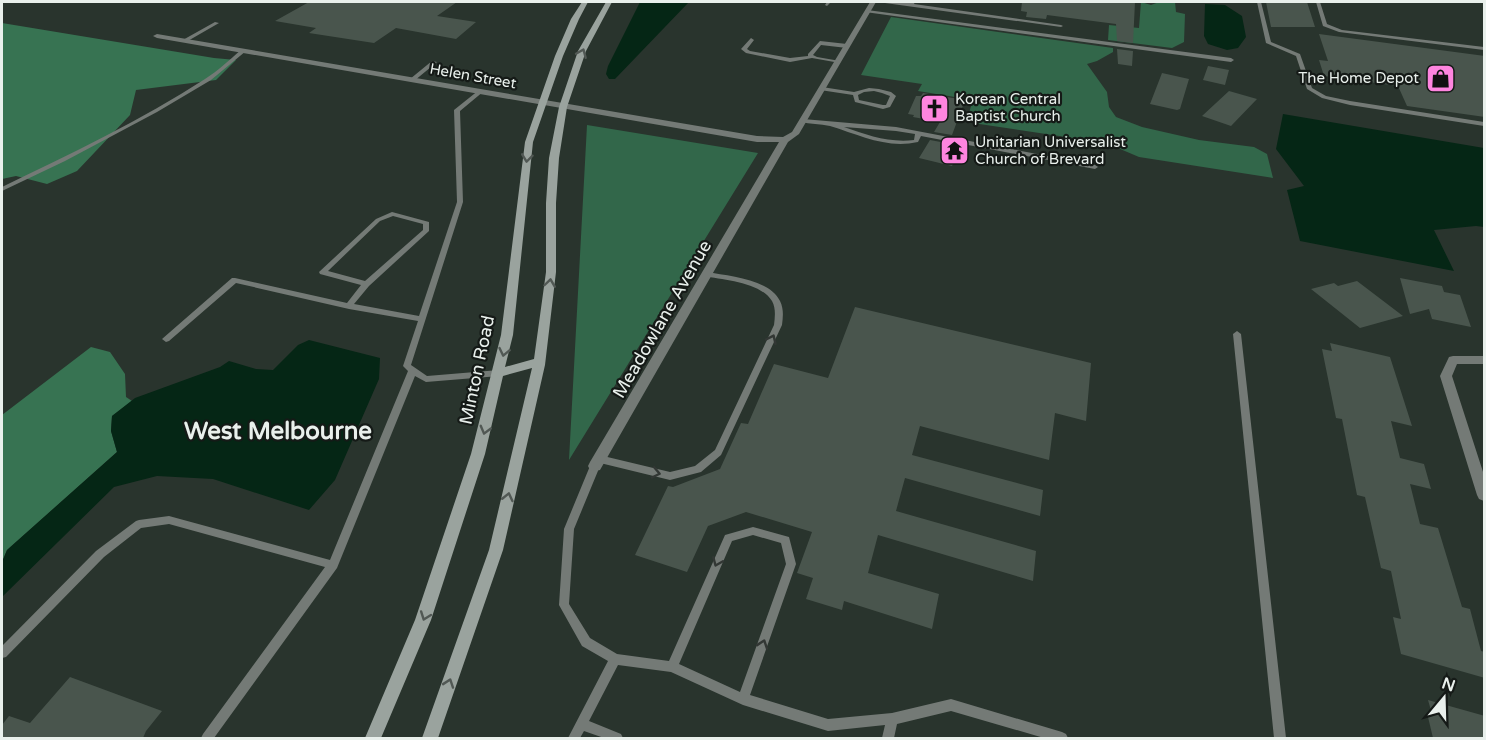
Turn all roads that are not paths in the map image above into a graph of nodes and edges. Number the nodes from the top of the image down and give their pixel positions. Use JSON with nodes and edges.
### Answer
{"nodes":[{"id":1,"x":585,"y":2,"type":"edge"},
{"id":2,"x":609,"y":2,"type":"edge"},
{"id":3,"x":873,"y":2,"type":"edge"},
{"id":4,"x":885,"y":2,"type":"edge"},
{"id":5,"x":1259,"y":2,"type":"edge"},
{"id":6,"x":1317,"y":2,"type":"edge"},
{"id":7,"x":912,"y":3,"type":"edge"},
{"id":8,"x":867,"y":11,"type":"junction"},
{"id":9,"x":217,"y":23,"type":"dead end"},
{"id":10,"x":1061,"y":26,"type":"dead end"},
{"id":11,"x":157,"y":36,"type":"dead end"},
{"id":12,"x":751,"y":40,"type":"dead end"},
{"id":13,"x":184,"y":41,"type":"junction"},
{"id":14,"x":847,"y":46,"type":"junction"},
{"id":15,"x":1485,"y":49,"type":"edge"},
{"id":16,"x":243,"y":51,"type":"junction"},
{"id":17,"x":811,"y":57,"type":"junction"},
{"id":18,"x":1231,"y":60,"type":"dead end"},
{"id":19,"x":434,"y":62,"type":"dead end"},
{"id":20,"x":838,"y":62,"type":"junction"},
{"id":21,"x":412,"y":80,"type":"junction"},
{"id":22,"x":822,"y":89,"type":"junction"},
{"id":23,"x":481,"y":91,"type":"junction"},
{"id":24,"x":855,"y":94,"type":"junction"},
{"id":25,"x":543,"y":102,"type":"junction"},
{"id":26,"x":563,"y":107,"type":"junction"},
{"id":27,"x":803,"y":121,"type":"junction"},
{"id":28,"x":830,"y":124,"type":"junction"},
{"id":29,"x":1485,"y":124,"type":"edge"},
{"id":30,"x":920,"y":133,"type":"junction"},
{"id":31,"x":785,"y":140,"type":"junction"},
{"id":32,"x":1095,"y":167,"type":"dead end"},
{"id":33,"x":2,"y":189,"type":"edge"},
{"id":34,"x":707,"y":274,"type":"junction"},
{"id":35,"x":366,"y":285,"type":"junction"},
{"id":36,"x":349,"y":306,"type":"junction"},
{"id":37,"x":421,"y":319,"type":"junction"},
{"id":38,"x":1237,"y":334,"type":"dead end"},
{"id":39,"x":166,"y":339,"type":"dead end"},
{"id":40,"x":1485,"y":360,"type":"edge"},
{"id":41,"x":539,"y":362,"type":"junction"},
{"id":42,"x":413,"y":370,"type":"junction"},
{"id":43,"x":499,"y":373,"type":"junction"},
{"id":44,"x":597,"y":463,"type":"junction"},
{"id":45,"x":1485,"y":495,"type":"edge"},
{"id":46,"x":333,"y":564,"type":"junction"},
{"id":47,"x":2,"y":653,"type":"edge"},
{"id":48,"x":615,"y":659,"type":"junction"},
{"id":49,"x":672,"y":667,"type":"junction"},
{"id":50,"x":743,"y":699,"type":"junction"},
{"id":51,"x":892,"y":719,"type":"junction"},
{"id":52,"x":582,"y":724,"type":"junction"},
{"id":53,"x":207,"y":738,"type":"edge"},
{"id":54,"x":373,"y":738,"type":"edge"},
{"id":55,"x":430,"y":738,"type":"edge"},
{"id":56,"x":574,"y":738,"type":"edge"},
{"id":57,"x":617,"y":738,"type":"edge"},
{"id":58,"x":888,"y":738,"type":"edge"},
{"id":59,"x":1062,"y":738,"type":"edge"},
{"id":60,"x":1280,"y":738,"type":"edge"}],
"edges":[{"from":1,"to":25,"type":"main road","name":"Minton Road"},
{"from":26,"to":2,"type":"main road","one_way":true},
{"from":3,"to":8,"type":"street","name":"Meadowlane Avenue"},
{"from":4,"to":7,"type":"lane"},
{"from":5,"to":29,"type":"lane"},
{"from":6,"to":15,"type":"lane"},
{"from":7,"to":10,"type":"lane"},
{"from":8,"to":14,"type":"street","name":"Meadowlane Avenue"},
{"from":8,"to":18,"type":"lane"},
{"from":9,"to":13,"type":"lane"},
{"from":11,"to":13,"type":"street","name":"Helen Street"},
{"from":12,"to":17,"type":"lane"},
{"from":13,"to":16,"type":"street","name":"Helen Street"},
{"from":14,"to":17,"type":"lane"},
{"from":14,"to":20,"type":"street","name":"Meadowlane Avenue"},
{"from":16,"to":21,"type":"street","name":"Helen Street"},
{"from":16,"to":33,"type":"lane"},
{"from":17,"to":20,"type":"lane"},
{"from":19,"to":21,"type":"lane"},
{"from":20,"to":22,"type":"street","name":"Meadowlane Avenue"},
{"from":21,"to":23,"type":"street","name":"Helen Street"},
{"from":22,"to":24,"type":"lane"},
{"from":22,"to":27,"type":"street","name":"Meadowlane Avenue"},
{"from":23,"to":25,"type":"street","name":"Helen Street"},
{"from":23,"to":37,"type":"lane"},
{"from":24,"to":24,"type":"lane"},
{"from":25,"to":26,"type":"street","name":"Helen Street"},
{"from":25,"to":43,"type":"main road","name":"Minton Road","one_way":true},
{"from":26,"to":31,"type":"street","name":"Helen Street"},
{"from":41,"to":26,"type":"main road","one_way":true},
{"from":27,"to":28,"type":"lane"},
{"from":27,"to":31,"type":"street","name":"Meadowlane Avenue"},
{"from":28,"to":30,"type":"lane"},
{"from":28,"to":30,"type":"lane"},
{"from":30,"to":32,"type":"lane"},
{"from":31,"to":34,"type":"street","name":"Meadowlane Avenue"},
{"from":34,"to":44,"type":"street","name":"Meadowlane Avenue"},
{"from":44,"to":34,"type":"lane","one_way":true},
{"from":35,"to":35,"type":"lane"},
{"from":35,"to":36,"type":"lane"},
{"from":36,"to":37,"type":"lane"},
{"from":36,"to":39,"type":"lane"},
{"from":37,"to":42,"type":"lane"},
{"from":38,"to":60,"type":"lane"},
{"from":40,"to":45,"type":"street"},
{"from":41,"to":43,"type":"main road"},
{"from":55,"to":41,"type":"main road","one_way":true},
{"from":42,"to":43,"type":"lane"},
{"from":42,"to":46,"type":"lane"},
{"from":43,"to":54,"type":"main road","name":"Minton Road","one_way":true},
{"from":44,"to":48,"type":"lane","name":"Meadowlane Avenue"},
{"from":46,"to":47,"type":"lane"},
{"from":46,"to":53,"type":"lane"},
{"from":48,"to":49,"type":"lane"},
{"from":48,"to":52,"type":"lane"},
{"from":49,"to":50,"type":"lane"},
{"from":50,"to":49,"type":"lane","one_way":true},
{"from":50,"to":51,"type":"lane"},
{"from":51,"to":58,"type":"lane"},
{"from":51,"to":59,"type":"lane"},
{"from":52,"to":56,"type":"lane"},
{"from":52,"to":57,"type":"lane"}]}
